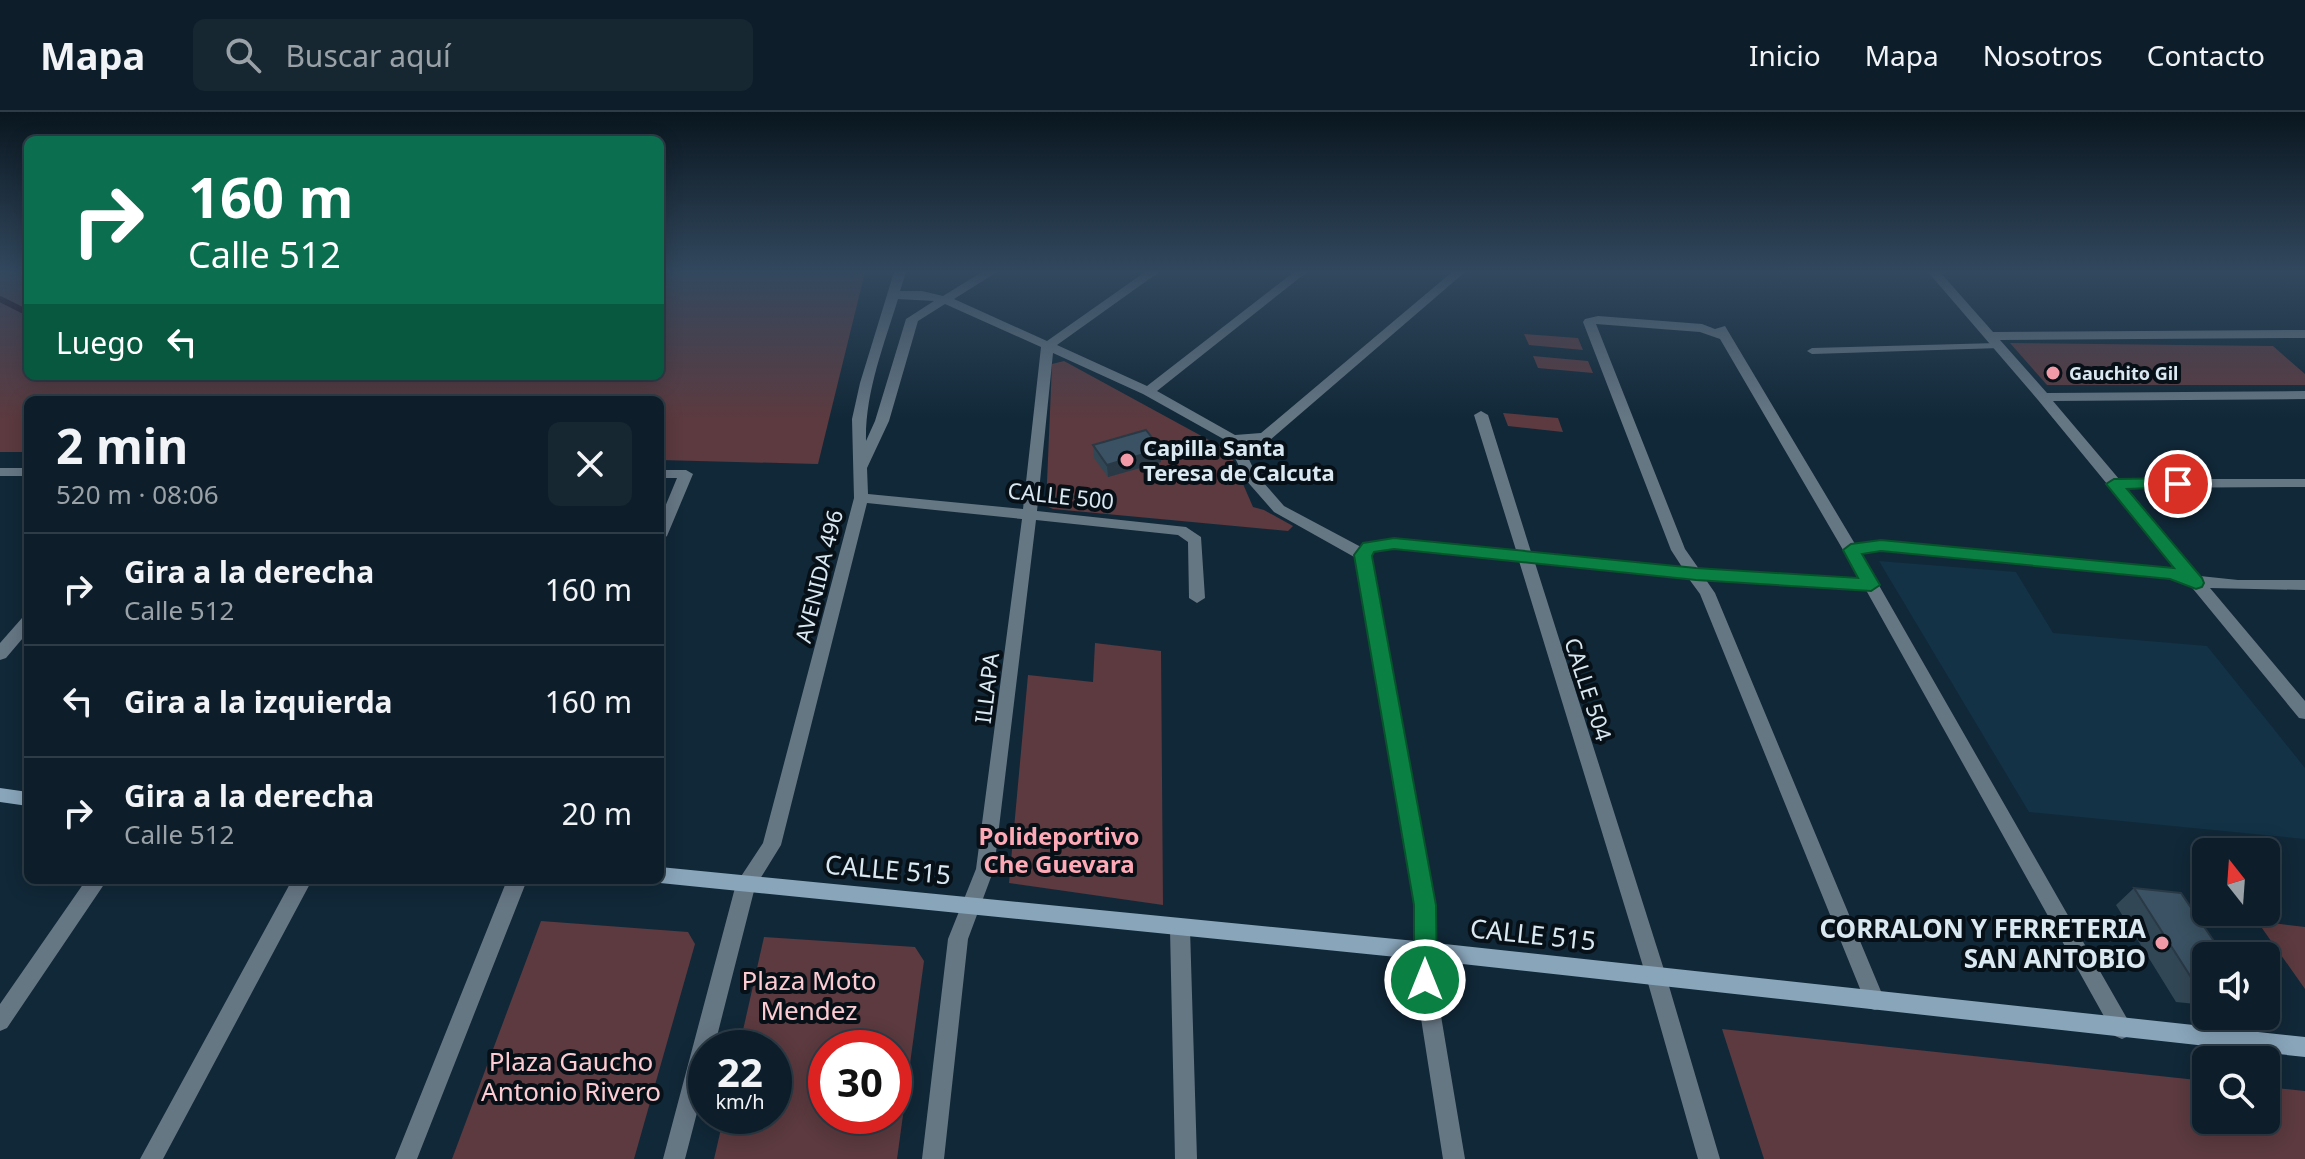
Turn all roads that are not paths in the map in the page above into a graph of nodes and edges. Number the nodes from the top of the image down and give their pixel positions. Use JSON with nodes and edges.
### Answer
{"nodes":[{"id":1,"x":885,"y":321,"type":"edge"},
{"id":2,"x":911,"y":321,"type":"edge"},
{"id":3,"x":991,"y":321,"type":"edge"},
{"id":4,"x":1084,"y":321,"type":"edge"},
{"id":5,"x":1238,"y":321,"type":"edge"},
{"id":6,"x":1402,"y":321,"type":"edge"},
{"id":7,"x":1594,"y":321,"type":"edge"},
{"id":8,"x":1609,"y":321,"type":"edge"},
{"id":9,"x":1975,"y":321,"type":"edge"},
{"id":10,"x":2305,"y":334,"type":"edge"},
{"id":11,"x":1992,"y":341,"type":"junction"},
{"id":12,"x":1047,"y":347,"type":"junction"},
{"id":13,"x":1812,"y":351,"type":"dead end"},
{"id":14,"x":1148,"y":391,"type":"junction"},
{"id":15,"x":2305,"y":395,"type":"edge"},
{"id":16,"x":2043,"y":397,"type":"junction"},
{"id":17,"x":1481,"y":415,"type":"dead end"},
{"id":18,"x":1233,"y":439,"type":"junction"},
{"id":19,"x":860,"y":470,"type":"junction"},
{"id":20,"x":0,"y":472,"type":"edge"},
{"id":21,"x":24,"y":472,"type":"edge"},
{"id":22,"x":664,"y":474,"type":"edge"},
{"id":23,"x":2305,"y":483,"type":"edge"},
{"id":24,"x":2114,"y":484,"type":"junction"},
{"id":25,"x":861,"y":498,"type":"junction"},
{"id":26,"x":1030,"y":513,"type":"junction"},
{"id":27,"x":664,"y":526,"type":"edge"},
{"id":28,"x":1851,"y":550,"type":"junction"},
{"id":29,"x":1366,"y":551,"type":"junction"},
{"id":30,"x":1524,"y":557,"type":"junction"},
{"id":31,"x":1696,"y":574,"type":"junction"},
{"id":32,"x":2196,"y":583,"type":"junction"},
{"id":33,"x":1871,"y":585,"type":"junction"},
{"id":34,"x":2305,"y":585,"type":"edge"},
{"id":35,"x":1197,"y":598,"type":"dead end"},
{"id":36,"x":24,"y":627,"type":"edge"},
{"id":37,"x":0,"y":654,"type":"edge"},
{"id":38,"x":2305,"y":713,"type":"edge"},
{"id":39,"x":0,"y":795,"type":"edge"},
{"id":40,"x":24,"y":798,"type":"edge"},
{"id":41,"x":664,"y":875,"type":"edge"},
{"id":42,"x":94,"y":884,"type":"edge"},
{"id":43,"x":300,"y":884,"type":"edge"},
{"id":44,"x":515,"y":884,"type":"edge"},
{"id":45,"x":746,"y":884,"type":"junction"},
{"id":46,"x":970,"y":905,"type":"junction"},
{"id":47,"x":1180,"y":929,"type":"junction"},
{"id":48,"x":1426,"y":951,"type":"junction"},
{"id":49,"x":1656,"y":976,"type":"junction"},
{"id":50,"x":1875,"y":1001,"type":"junction"},
{"id":51,"x":0,"y":1021,"type":"edge"},
{"id":52,"x":2122,"y":1029,"type":"junction"},
{"id":53,"x":2305,"y":1047,"type":"edge"},
{"id":54,"x":151,"y":1159,"type":"edge"},
{"id":55,"x":406,"y":1159,"type":"edge"},
{"id":56,"x":674,"y":1159,"type":"edge"},
{"id":57,"x":933,"y":1159,"type":"edge"},
{"id":58,"x":1186,"y":1159,"type":"edge"},
{"id":59,"x":1454,"y":1159,"type":"edge"},
{"id":60,"x":1709,"y":1159,"type":"edge"}],
"edges":[{"from":1,"to":19,"type":"street","name":"AVENIDA 496"},
{"from":2,"to":19,"type":"street"},
{"from":3,"to":12,"type":"street"},
{"from":4,"to":12,"type":"street"},
{"from":5,"to":14,"type":"street"},
{"from":6,"to":18,"type":"street"},
{"from":7,"to":31,"type":"street"},
{"from":8,"to":28,"type":"street"},
{"from":9,"to":11,"type":"street"},
{"from":10,"to":11,"type":"street"},
{"from":11,"to":13,"type":"lane"},
{"from":11,"to":16,"type":"street"},
{"from":12,"to":14,"type":"street"},
{"from":12,"to":26,"type":"street","name":"ILLAPA"},
{"from":14,"to":18,"type":"street"},
{"from":15,"to":16,"type":"street"},
{"from":16,"to":24,"type":"street"},
{"from":17,"to":30,"type":"street","name":"CALLE 504"},
{"from":18,"to":29,"type":"street"},
{"from":19,"to":25,"type":"street","name":"AVENIDA 496"},
{"from":20,"to":21,"type":"street"},
{"from":22,"to":27,"type":"street"},
{"from":23,"to":24,"type":"street"},
{"from":24,"to":32,"type":"street"},
{"from":25,"to":26,"type":"street","name":"CALLE 500"},
{"from":25,"to":45,"type":"street","name":"AVENIDA 496"},
{"from":26,"to":35,"type":"street","name":"CALLE 500"},
{"from":26,"to":46,"type":"street","name":"ILLAPA"},
{"from":28,"to":32,"type":"street"},
{"from":28,"to":33,"type":"street"},
{"from":29,"to":30,"type":"street"},
{"from":29,"to":48,"type":"street"},
{"from":30,"to":31,"type":"street"},
{"from":30,"to":49,"type":"street","name":"CALLE 504"},
{"from":31,"to":33,"type":"street"},
{"from":31,"to":50,"type":"street"},
{"from":32,"to":34,"type":"street"},
{"from":32,"to":38,"type":"street"},
{"from":33,"to":52,"type":"street"},
{"from":36,"to":37,"type":"street"},
{"from":39,"to":40,"type":"street"},
{"from":41,"to":45,"type":"street","name":"CALLE 515"},
{"from":42,"to":51,"type":"street"},
{"from":43,"to":54,"type":"street"},
{"from":44,"to":55,"type":"street"},
{"from":45,"to":46,"type":"street","name":"CALLE 515"},
{"from":45,"to":56,"type":"street","name":"AVENIDA 496"},
{"from":46,"to":47,"type":"street","name":"CALLE 515"},
{"from":46,"to":57,"type":"street","name":"ILLAPA"},
{"from":47,"to":48,"type":"street","name":"CALLE 515"},
{"from":47,"to":58,"type":"street"},
{"from":48,"to":49,"type":"street","name":"CALLE 515"},
{"from":48,"to":59,"type":"street"},
{"from":49,"to":50,"type":"street","name":"CALLE 515"},
{"from":49,"to":60,"type":"street","name":"CALLE 504"},
{"from":50,"to":52,"type":"street","name":"CALLE 515"},
{"from":52,"to":53,"type":"street","name":"CALLE 515"}]}
